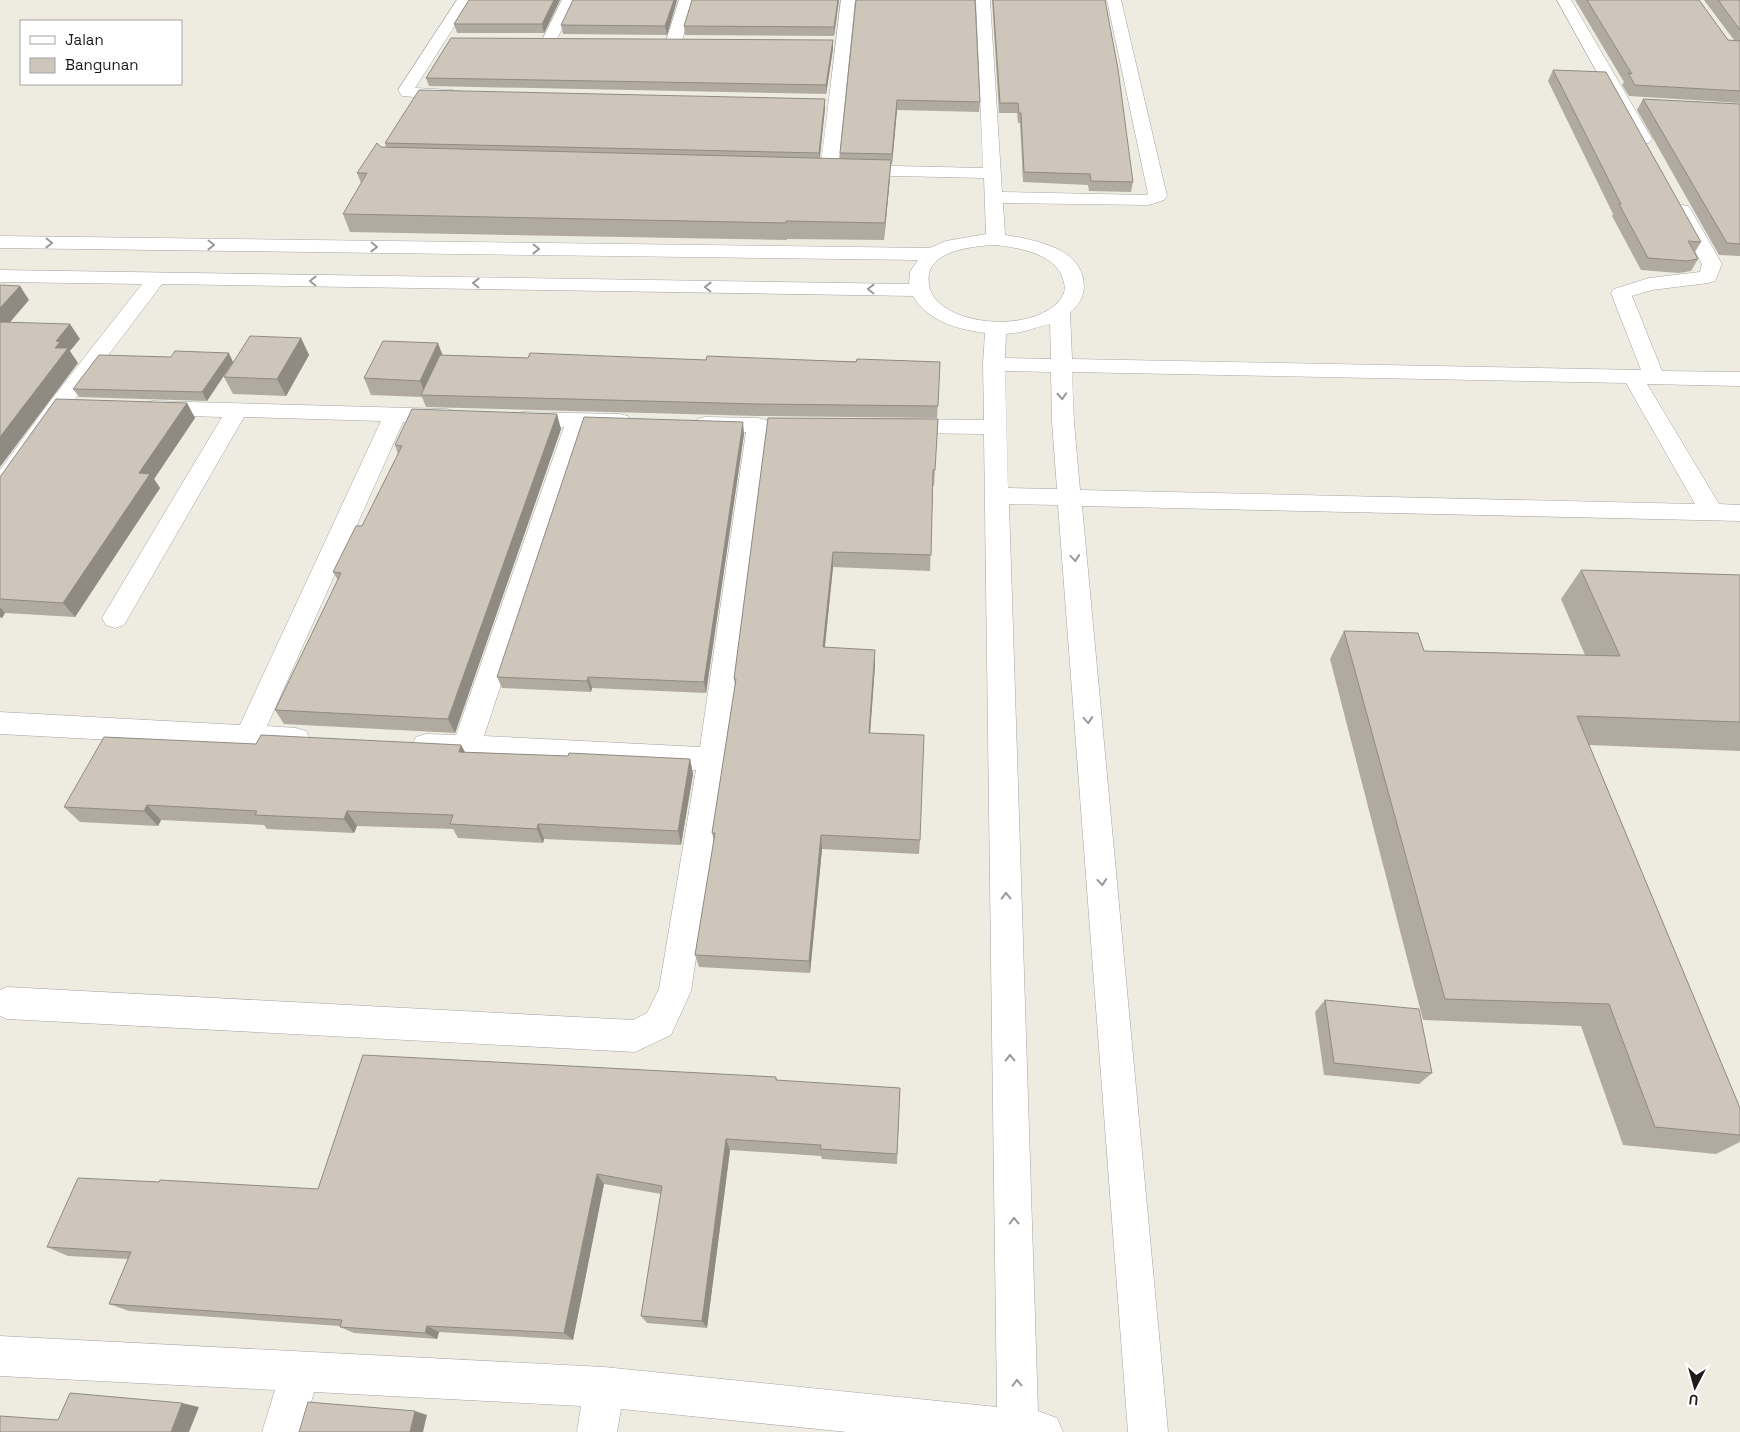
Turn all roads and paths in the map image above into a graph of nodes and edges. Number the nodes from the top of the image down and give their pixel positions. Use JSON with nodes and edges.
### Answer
{"nodes":[{"id":1,"x":464,"y":0,"type":"edge"},
{"id":2,"x":569,"y":0,"type":"edge"},
{"id":3,"x":686,"y":0,"type":"edge"},
{"id":4,"x":848,"y":0,"type":"edge"},
{"id":5,"x":983,"y":0,"type":"edge"},
{"id":6,"x":1114,"y":0,"type":"edge"},
{"id":7,"x":1564,"y":0,"type":"edge"},
{"id":8,"x":440,"y":39,"type":"junction"},
{"id":9,"x":458,"y":39,"type":"edge"},
{"id":10,"x":532,"y":40,"type":"edge"},
{"id":11,"x":550,"y":40,"type":"junction"},
{"id":12,"x":569,"y":40,"type":"edge"},
{"id":13,"x":655,"y":41,"type":"edge"},
{"id":14,"x":674,"y":41,"type":"junction"},
{"id":15,"x":694,"y":41,"type":"edge"},
{"id":16,"x":824,"y":43,"type":"edge"},
{"id":17,"x":844,"y":43,"type":"junction"},
{"id":18,"x":464,"y":95,"type":"edge"},
{"id":19,"x":817,"y":101,"type":"edge"},
{"id":20,"x":837,"y":101,"type":"junction"},
{"id":21,"x":1623,"y":103,"type":"junction"},
{"id":22,"x":1643,"y":104,"type":"edge"},
{"id":23,"x":1651,"y":154,"type":"edge"},
{"id":24,"x":789,"y":169,"type":"edge"},
{"id":25,"x":829,"y":170,"type":"junction"},
{"id":26,"x":993,"y":173,"type":"junction"},
{"id":27,"x":1674,"y":196,"type":"edge"},
{"id":28,"x":994,"y":198,"type":"junction"},
{"id":29,"x":996,"y":240,"type":"junction"},
{"id":30,"x":0,"y":242,"type":"edge"},
{"id":31,"x":92,"y":244,"type":"junction"},
{"id":32,"x":934,"y":254,"type":"junction"},
{"id":33,"x":0,"y":276,"type":"edge"},
{"id":34,"x":63,"y":277,"type":"junction"},
{"id":35,"x":156,"y":279,"type":"junction"},
{"id":36,"x":920,"y":290,"type":"junction"},
{"id":37,"x":1060,"y":312,"type":"junction"},
{"id":38,"x":996,"y":328,"type":"junction"},
{"id":39,"x":994,"y":364,"type":"junction"},
{"id":40,"x":1060,"y":365,"type":"junction"},
{"id":41,"x":1643,"y":376,"type":"junction"},
{"id":42,"x":1740,"y":379,"type":"edge"},
{"id":43,"x":59,"y":405,"type":"junction"},
{"id":44,"x":88,"y":406,"type":"edge"},
{"id":45,"x":128,"y":407,"type":"edge"},
{"id":46,"x":237,"y":410,"type":"junction"},
{"id":47,"x":395,"y":415,"type":"junction"},
{"id":48,"x":472,"y":417,"type":"edge"},
{"id":49,"x":500,"y":418,"type":"edge"},
{"id":50,"x":577,"y":420,"type":"junction"},
{"id":51,"x":644,"y":422,"type":"edge"},
{"id":52,"x":682,"y":423,"type":"edge"},
{"id":53,"x":877,"y":426,"type":"edge"},
{"id":54,"x":996,"y":427,"type":"junction"},
{"id":55,"x":0,"y":487,"type":"edge"},
{"id":56,"x":998,"y":496,"type":"junction"},
{"id":57,"x":1070,"y":498,"type":"junction"},
{"id":58,"x":1712,"y":512,"type":"junction"},
{"id":59,"x":1740,"y":513,"type":"edge"},
{"id":60,"x":115,"y":618,"type":"dead end"},
{"id":61,"x":0,"y":723,"type":"edge"},
{"id":62,"x":248,"y":736,"type":"junction"},
{"id":63,"x":318,"y":740,"type":"edge"},
{"id":64,"x":397,"y":744,"type":"edge"},
{"id":65,"x":466,"y":747,"type":"junction"},
{"id":66,"x":712,"y":759,"type":"junction"},
{"id":67,"x":7,"y":1003,"type":"dead end"},
{"id":68,"x":0,"y":1356,"type":"edge"},
{"id":69,"x":300,"y":1371,"type":"junction"},
{"id":70,"x":604,"y":1387,"type":"junction"},
{"id":71,"x":1027,"y":1431,"type":"edge"},
{"id":72,"x":282,"y":1432,"type":"edge"},
{"id":73,"x":597,"y":1432,"type":"edge"},
{"id":74,"x":1148,"y":1432,"type":"edge"}],
"edges":[{"from":1,"to":8,"type":"street"},
{"from":2,"to":11,"type":"street"},
{"from":3,"to":14,"type":"street"},
{"from":4,"to":17,"type":"street"},
{"from":5,"to":26,"type":"street"},
{"from":6,"to":28,"type":"street"},
{"from":7,"to":21,"type":"street"},
{"from":8,"to":9,"type":"street"},
{"from":8,"to":18,"type":"street"},
{"from":10,"to":11,"type":"street"},
{"from":11,"to":12,"type":"street"},
{"from":13,"to":14,"type":"street"},
{"from":14,"to":15,"type":"street"},
{"from":16,"to":17,"type":"street"},
{"from":17,"to":20,"type":"street"},
{"from":19,"to":20,"type":"street"},
{"from":20,"to":25,"type":"street"},
{"from":21,"to":22,"type":"street"},
{"from":21,"to":23,"type":"street"},
{"from":24,"to":25,"type":"street"},
{"from":25,"to":26,"type":"street"},
{"from":26,"to":28,"type":"street"},
{"from":27,"to":41,"type":"street"},
{"from":28,"to":29,"type":"street"},
{"from":29,"to":32,"type":"street"},
{"from":29,"to":37,"type":"street"},
{"from":30,"to":31,"type":"street","one_way":true},
{"from":31,"to":32,"type":"street","one_way":true},
{"from":31,"to":34,"type":"street"},
{"from":32,"to":36,"type":"street"},
{"from":33,"to":34,"type":"street"},
{"from":34,"to":35,"type":"street"},
{"from":36,"to":35,"type":"street","one_way":true},
{"from":35,"to":43,"type":"street"},
{"from":36,"to":38,"type":"street"},
{"from":37,"to":38,"type":"street"},
{"from":37,"to":40,"type":"street"},
{"from":38,"to":39,"type":"street"},
{"from":39,"to":40,"type":"street"},
{"from":39,"to":54,"type":"street"},
{"from":40,"to":41,"type":"street"},
{"from":40,"to":57,"type":"street","one_way":true},
{"from":41,"to":42,"type":"street"},
{"from":41,"to":58,"type":"street"},
{"from":43,"to":44,"type":"street"},
{"from":43,"to":55,"type":"street"},
{"from":45,"to":46,"type":"street"},
{"from":46,"to":47,"type":"street"},
{"from":46,"to":60,"type":"street"},
{"from":47,"to":48,"type":"street"},
{"from":47,"to":62,"type":"street"},
{"from":49,"to":50,"type":"street"},
{"from":50,"to":51,"type":"street"},
{"from":50,"to":65,"type":"street"},
{"from":52,"to":66,"type":"street"},
{"from":53,"to":54,"type":"street"},
{"from":54,"to":56,"type":"street"},
{"from":56,"to":57,"type":"street"},
{"from":71,"to":56,"type":"street","one_way":true},
{"from":57,"to":58,"type":"street"},
{"from":57,"to":74,"type":"street","one_way":true},
{"from":58,"to":59,"type":"street"},
{"from":61,"to":62,"type":"street"},
{"from":62,"to":63,"type":"street"},
{"from":64,"to":65,"type":"street"},
{"from":65,"to":66,"type":"street"},
{"from":66,"to":67,"type":"street"},
{"from":68,"to":69,"type":"street"},
{"from":69,"to":70,"type":"street"},
{"from":69,"to":72,"type":"street"},
{"from":70,"to":71,"type":"street"},
{"from":70,"to":73,"type":"street"}]}
